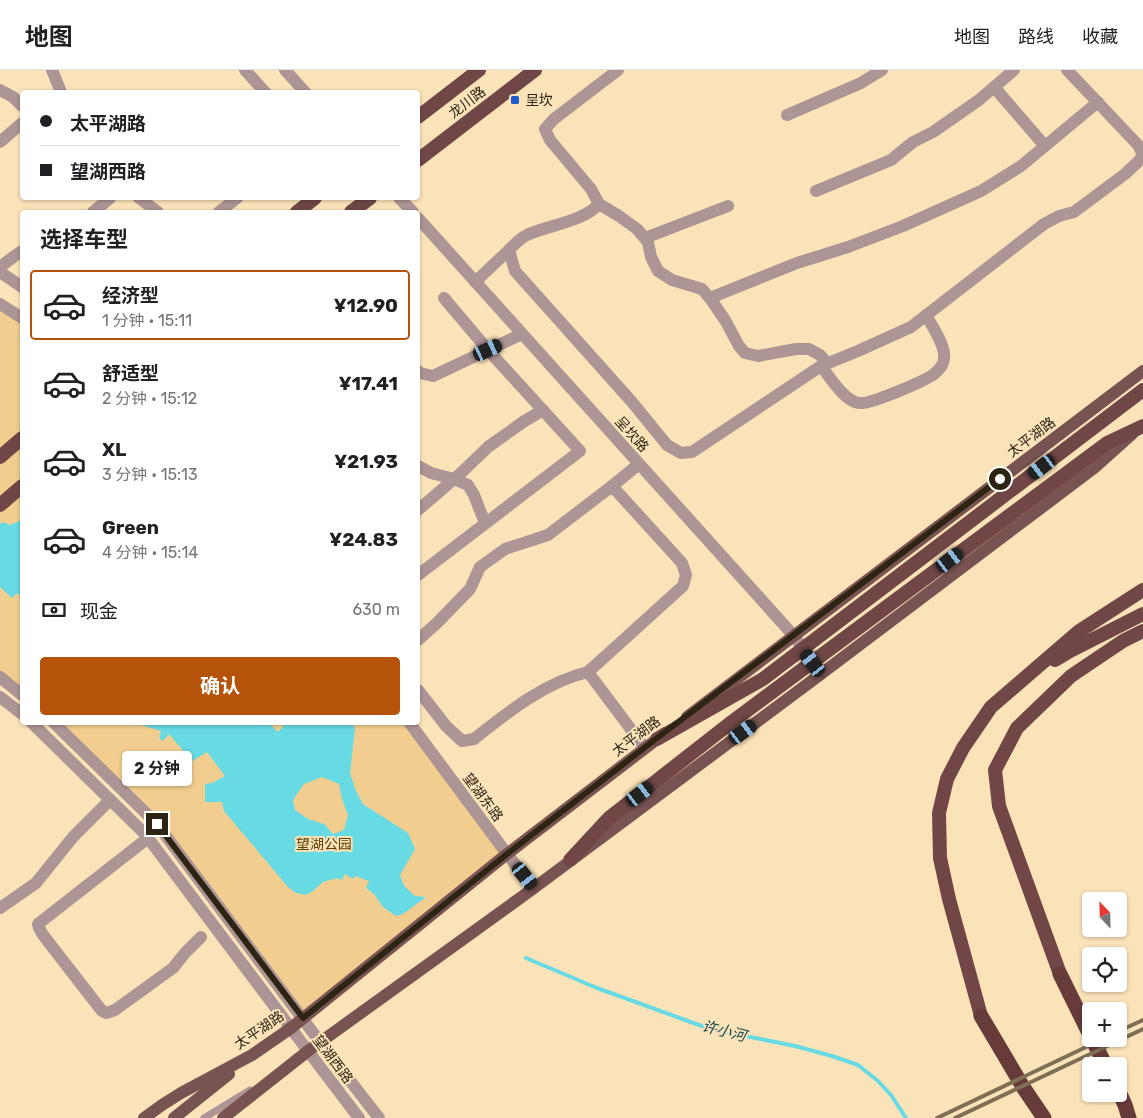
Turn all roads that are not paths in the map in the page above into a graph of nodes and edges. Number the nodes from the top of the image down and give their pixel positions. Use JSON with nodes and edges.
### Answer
{"nodes":[{"id":1,"x":52,"y":70,"type":"edge"},
{"id":2,"x":245,"y":70,"type":"edge"},
{"id":3,"x":285,"y":70,"type":"edge"},
{"id":4,"x":479,"y":70,"type":"edge"},
{"id":5,"x":535,"y":70,"type":"edge"},
{"id":6,"x":618,"y":70,"type":"edge"},
{"id":7,"x":882,"y":70,"type":"edge"},
{"id":8,"x":1014,"y":70,"type":"edge"},
{"id":9,"x":1067,"y":70,"type":"edge"},
{"id":10,"x":994,"y":87,"type":"junction"},
{"id":11,"x":0,"y":90,"type":"edge"},
{"id":12,"x":60,"y":90,"type":"edge"},
{"id":13,"x":263,"y":90,"type":"edge"},
{"id":14,"x":303,"y":90,"type":"edge"},
{"id":15,"x":1098,"y":102,"type":"junction"},
{"id":16,"x":20,"y":104,"type":"edge"},
{"id":17,"x":420,"y":115,"type":"edge"},
{"id":18,"x":787,"y":115,"type":"dead end"},
{"id":19,"x":20,"y":125,"type":"edge"},
{"id":20,"x":0,"y":142,"type":"edge"},
{"id":21,"x":1045,"y":146,"type":"junction"},
{"id":22,"x":420,"y":158,"type":"edge"},
{"id":23,"x":816,"y":191,"type":"dead end"},
{"id":24,"x":108,"y":200,"type":"edge"},
{"id":25,"x":142,"y":200,"type":"edge"},
{"id":26,"x":234,"y":200,"type":"edge"},
{"id":27,"x":313,"y":200,"type":"edge"},
{"id":28,"x":367,"y":200,"type":"edge"},
{"id":29,"x":401,"y":200,"type":"edge"},
{"id":30,"x":599,"y":204,"type":"junction"},
{"id":31,"x":728,"y":206,"type":"dead end"},
{"id":32,"x":95,"y":210,"type":"edge"},
{"id":33,"x":155,"y":210,"type":"edge"},
{"id":34,"x":222,"y":210,"type":"edge"},
{"id":35,"x":300,"y":210,"type":"edge"},
{"id":36,"x":354,"y":210,"type":"edge"},
{"id":37,"x":411,"y":210,"type":"edge"},
{"id":38,"x":420,"y":220,"type":"edge"},
{"id":39,"x":644,"y":238,"type":"junction"},
{"id":40,"x":509,"y":250,"type":"junction"},
{"id":41,"x":20,"y":252,"type":"edge"},
{"id":42,"x":0,"y":267,"type":"edge"},
{"id":43,"x":0,"y":272,"type":"edge"},
{"id":44,"x":475,"y":282,"type":"junction"},
{"id":45,"x":20,"y":286,"type":"edge"},
{"id":46,"x":444,"y":298,"type":"dead end"},
{"id":47,"x":710,"y":298,"type":"junction"},
{"id":48,"x":0,"y":304,"type":"edge"},
{"id":49,"x":926,"y":315,"type":"junction"},
{"id":50,"x":20,"y":317,"type":"edge"},
{"id":51,"x":522,"y":334,"type":"junction"},
{"id":52,"x":488,"y":350,"type":"junction"},
{"id":53,"x":824,"y":365,"type":"junction"},
{"id":54,"x":1143,"y":371,"type":"edge"},
{"id":55,"x":420,"y":373,"type":"edge"},
{"id":56,"x":1143,"y":390,"type":"edge"},
{"id":57,"x":543,"y":410,"type":"junction"},
{"id":58,"x":1143,"y":425,"type":"edge"},
{"id":59,"x":20,"y":440,"type":"edge"},
{"id":60,"x":0,"y":457,"type":"edge"},
{"id":61,"x":639,"y":464,"type":"junction"},
{"id":62,"x":420,"y":467,"type":"edge"},
{"id":63,"x":454,"y":479,"type":"junction"},
{"id":64,"x":612,"y":486,"type":"junction"},
{"id":65,"x":20,"y":488,"type":"edge"},
{"id":66,"x":0,"y":505,"type":"edge"},
{"id":67,"x":420,"y":508,"type":"edge"},
{"id":68,"x":485,"y":523,"type":"junction"},
{"id":69,"x":420,"y":573,"type":"edge"},
{"id":70,"x":1143,"y":590,"type":"edge"},
{"id":71,"x":1143,"y":614,"type":"edge"},
{"id":72,"x":1143,"y":631,"type":"edge"},
{"id":73,"x":794,"y":636,"type":"junction"},
{"id":74,"x":420,"y":638,"type":"edge"},
{"id":75,"x":588,"y":672,"type":"junction"},
{"id":76,"x":821,"y":674,"type":"junction"},
{"id":77,"x":0,"y":677,"type":"edge"},
{"id":78,"x":1024,"y":679,"type":"junction"},
{"id":79,"x":20,"y":693,"type":"edge"},
{"id":80,"x":420,"y":693,"type":"edge"},
{"id":81,"x":0,"y":697,"type":"edge"},
{"id":82,"x":20,"y":712,"type":"edge"},
{"id":83,"x":34,"y":725,"type":"edge"},
{"id":84,"x":56,"y":725,"type":"edge"},
{"id":85,"x":411,"y":725,"type":"edge"},
{"id":86,"x":657,"y":738,"type":"junction"},
{"id":87,"x":645,"y":748,"type":"junction"},
{"id":88,"x":110,"y":800,"type":"junction"},
{"id":89,"x":148,"y":838,"type":"junction"},
{"id":90,"x":507,"y":854,"type":"junction"},
{"id":91,"x":570,"y":860,"type":"junction"},
{"id":92,"x":534,"y":888,"type":"junction"},
{"id":93,"x":0,"y":908,"type":"edge"},
{"id":94,"x":201,"y":937,"type":"dead end"},
{"id":95,"x":1060,"y":974,"type":"joint"},
{"id":96,"x":981,"y":1016,"type":"joint"},
{"id":97,"x":303,"y":1018,"type":"junction"},
{"id":98,"x":1082,"y":1018,"type":"edge"},
{"id":99,"x":291,"y":1028,"type":"junction"},
{"id":100,"x":320,"y":1042,"type":"junction"},
{"id":101,"x":308,"y":1051,"type":"junction"},
{"id":102,"x":252,"y":1055,"type":"junction"},
{"id":103,"x":277,"y":1074,"type":"junction"},
{"id":104,"x":144,"y":1118,"type":"edge"},
{"id":105,"x":174,"y":1118,"type":"edge"},
{"id":106,"x":204,"y":1118,"type":"edge"},
{"id":107,"x":224,"y":1118,"type":"edge"},
{"id":108,"x":360,"y":1118,"type":"edge"},
{"id":109,"x":379,"y":1118,"type":"edge"},
{"id":110,"x":1044,"y":1118,"type":"edge"}],
"edges":[{"from":1,"to":12,"type":"street"},
{"from":2,"to":13,"type":"street"},
{"from":3,"to":14,"type":"street"},
{"from":4,"to":17,"type":"highway","name":"龙川路"},
{"from":5,"to":22,"type":"highway","name":"龙川路"},
{"from":6,"to":30,"type":"street"},
{"from":7,"to":18,"type":"street"},
{"from":8,"to":10,"type":"street"},
{"from":9,"to":15,"type":"street"},
{"from":10,"to":21,"type":"street"},
{"from":10,"to":23,"type":"street"},
{"from":11,"to":16,"type":"street"},
{"from":15,"to":21,"type":"street"},
{"from":15,"to":49,"type":"street"},
{"from":19,"to":20,"type":"street"},
{"from":21,"to":47,"type":"street"},
{"from":24,"to":32,"type":"street"},
{"from":25,"to":33,"type":"street"},
{"from":26,"to":34,"type":"street"},
{"from":27,"to":35,"type":"highway"},
{"from":28,"to":36,"type":"highway"},
{"from":29,"to":37,"type":"street"},
{"from":30,"to":39,"type":"street"},
{"from":30,"to":40,"type":"street"},
{"from":31,"to":39,"type":"street"},
{"from":38,"to":44,"type":"street","name":"呈坎路"},
{"from":39,"to":47,"type":"street"},
{"from":40,"to":44,"type":"street"},
{"from":40,"to":53,"type":"street"},
{"from":41,"to":42,"type":"street"},
{"from":43,"to":45,"type":"street"},
{"from":44,"to":51,"type":"street","name":"呈坎路"},
{"from":46,"to":52,"type":"street"},
{"from":47,"to":53,"type":"street"},
{"from":48,"to":50,"type":"street"},
{"from":49,"to":53,"type":"street"},
{"from":49,"to":53,"type":"street"},
{"from":51,"to":52,"type":"street"},
{"from":51,"to":61,"type":"street","name":"呈坎路"},
{"from":52,"to":55,"type":"street"},
{"from":52,"to":57,"type":"street"},
{"from":54,"to":73,"type":"main road","name":"太平湖路"},
{"from":56,"to":86,"type":"highway"},
{"from":57,"to":63,"type":"street"},
{"from":57,"to":68,"type":"street"},
{"from":58,"to":76,"type":"main road"},
{"from":58,"to":91,"type":"highway"},
{"from":59,"to":60,"type":"highway"},
{"from":61,"to":64,"type":"street"},
{"from":61,"to":73,"type":"street","name":"呈坎路"},
{"from":62,"to":63,"type":"street"},
{"from":63,"to":67,"type":"street"},
{"from":63,"to":68,"type":"street"},
{"from":64,"to":74,"type":"street"},
{"from":64,"to":75,"type":"street"},
{"from":65,"to":66,"type":"highway"},
{"from":68,"to":69,"type":"street"},
{"from":70,"to":78,"type":"highway"},
{"from":71,"to":78,"type":"highway"},
{"from":72,"to":95,"type":"highway"},
{"from":73,"to":76,"type":"street","name":"呈坎路"},
{"from":73,"to":86,"type":"main road","name":"太平湖路"},
{"from":75,"to":80,"type":"street"},
{"from":75,"to":87,"type":"street"},
{"from":76,"to":91,"type":"main road"},
{"from":77,"to":79,"type":"street"},
{"from":78,"to":96,"type":"highway"},
{"from":81,"to":82,"type":"street"},
{"from":83,"to":88,"type":"street","name":"望湖西路"},
{"from":84,"to":97,"type":"street","name":"望湖西路"},
{"from":85,"to":90,"type":"street","name":"望湖东路"},
{"from":86,"to":87,"type":"main road","name":"太平湖路"},
{"from":87,"to":90,"type":"main road","name":"太平湖路"},
{"from":88,"to":89,"type":"street","name":"望湖西路"},
{"from":88,"to":93,"type":"street"},
{"from":89,"to":94,"type":"street"},
{"from":89,"to":99,"type":"street","name":"望湖西路"},
{"from":90,"to":92,"type":"street","name":"望湖东路"},
{"from":90,"to":97,"type":"main road","name":"太平湖路"},
{"from":91,"to":92,"type":"main road"},
{"from":92,"to":100,"type":"main road"},
{"from":95,"to":98,"type":"highway"},
{"from":96,"to":110,"type":"highway"},
{"from":97,"to":99,"type":"main road","name":"太平湖路"},
{"from":97,"to":100,"type":"street","name":"望湖西路"},
{"from":99,"to":101,"type":"street","name":"望湖西路"},
{"from":99,"to":102,"type":"main road","name":"太平湖路"},
{"from":100,"to":101,"type":"main road"},
{"from":100,"to":109,"type":"street","name":"望湖西路"},
{"from":101,"to":103,"type":"main road"},
{"from":101,"to":108,"type":"street","name":"望湖西路"},
{"from":102,"to":104,"type":"main road","name":"太平湖路"},
{"from":102,"to":105,"type":"main road"},
{"from":103,"to":106,"type":"lane"},
{"from":103,"to":107,"type":"main road"}]}
